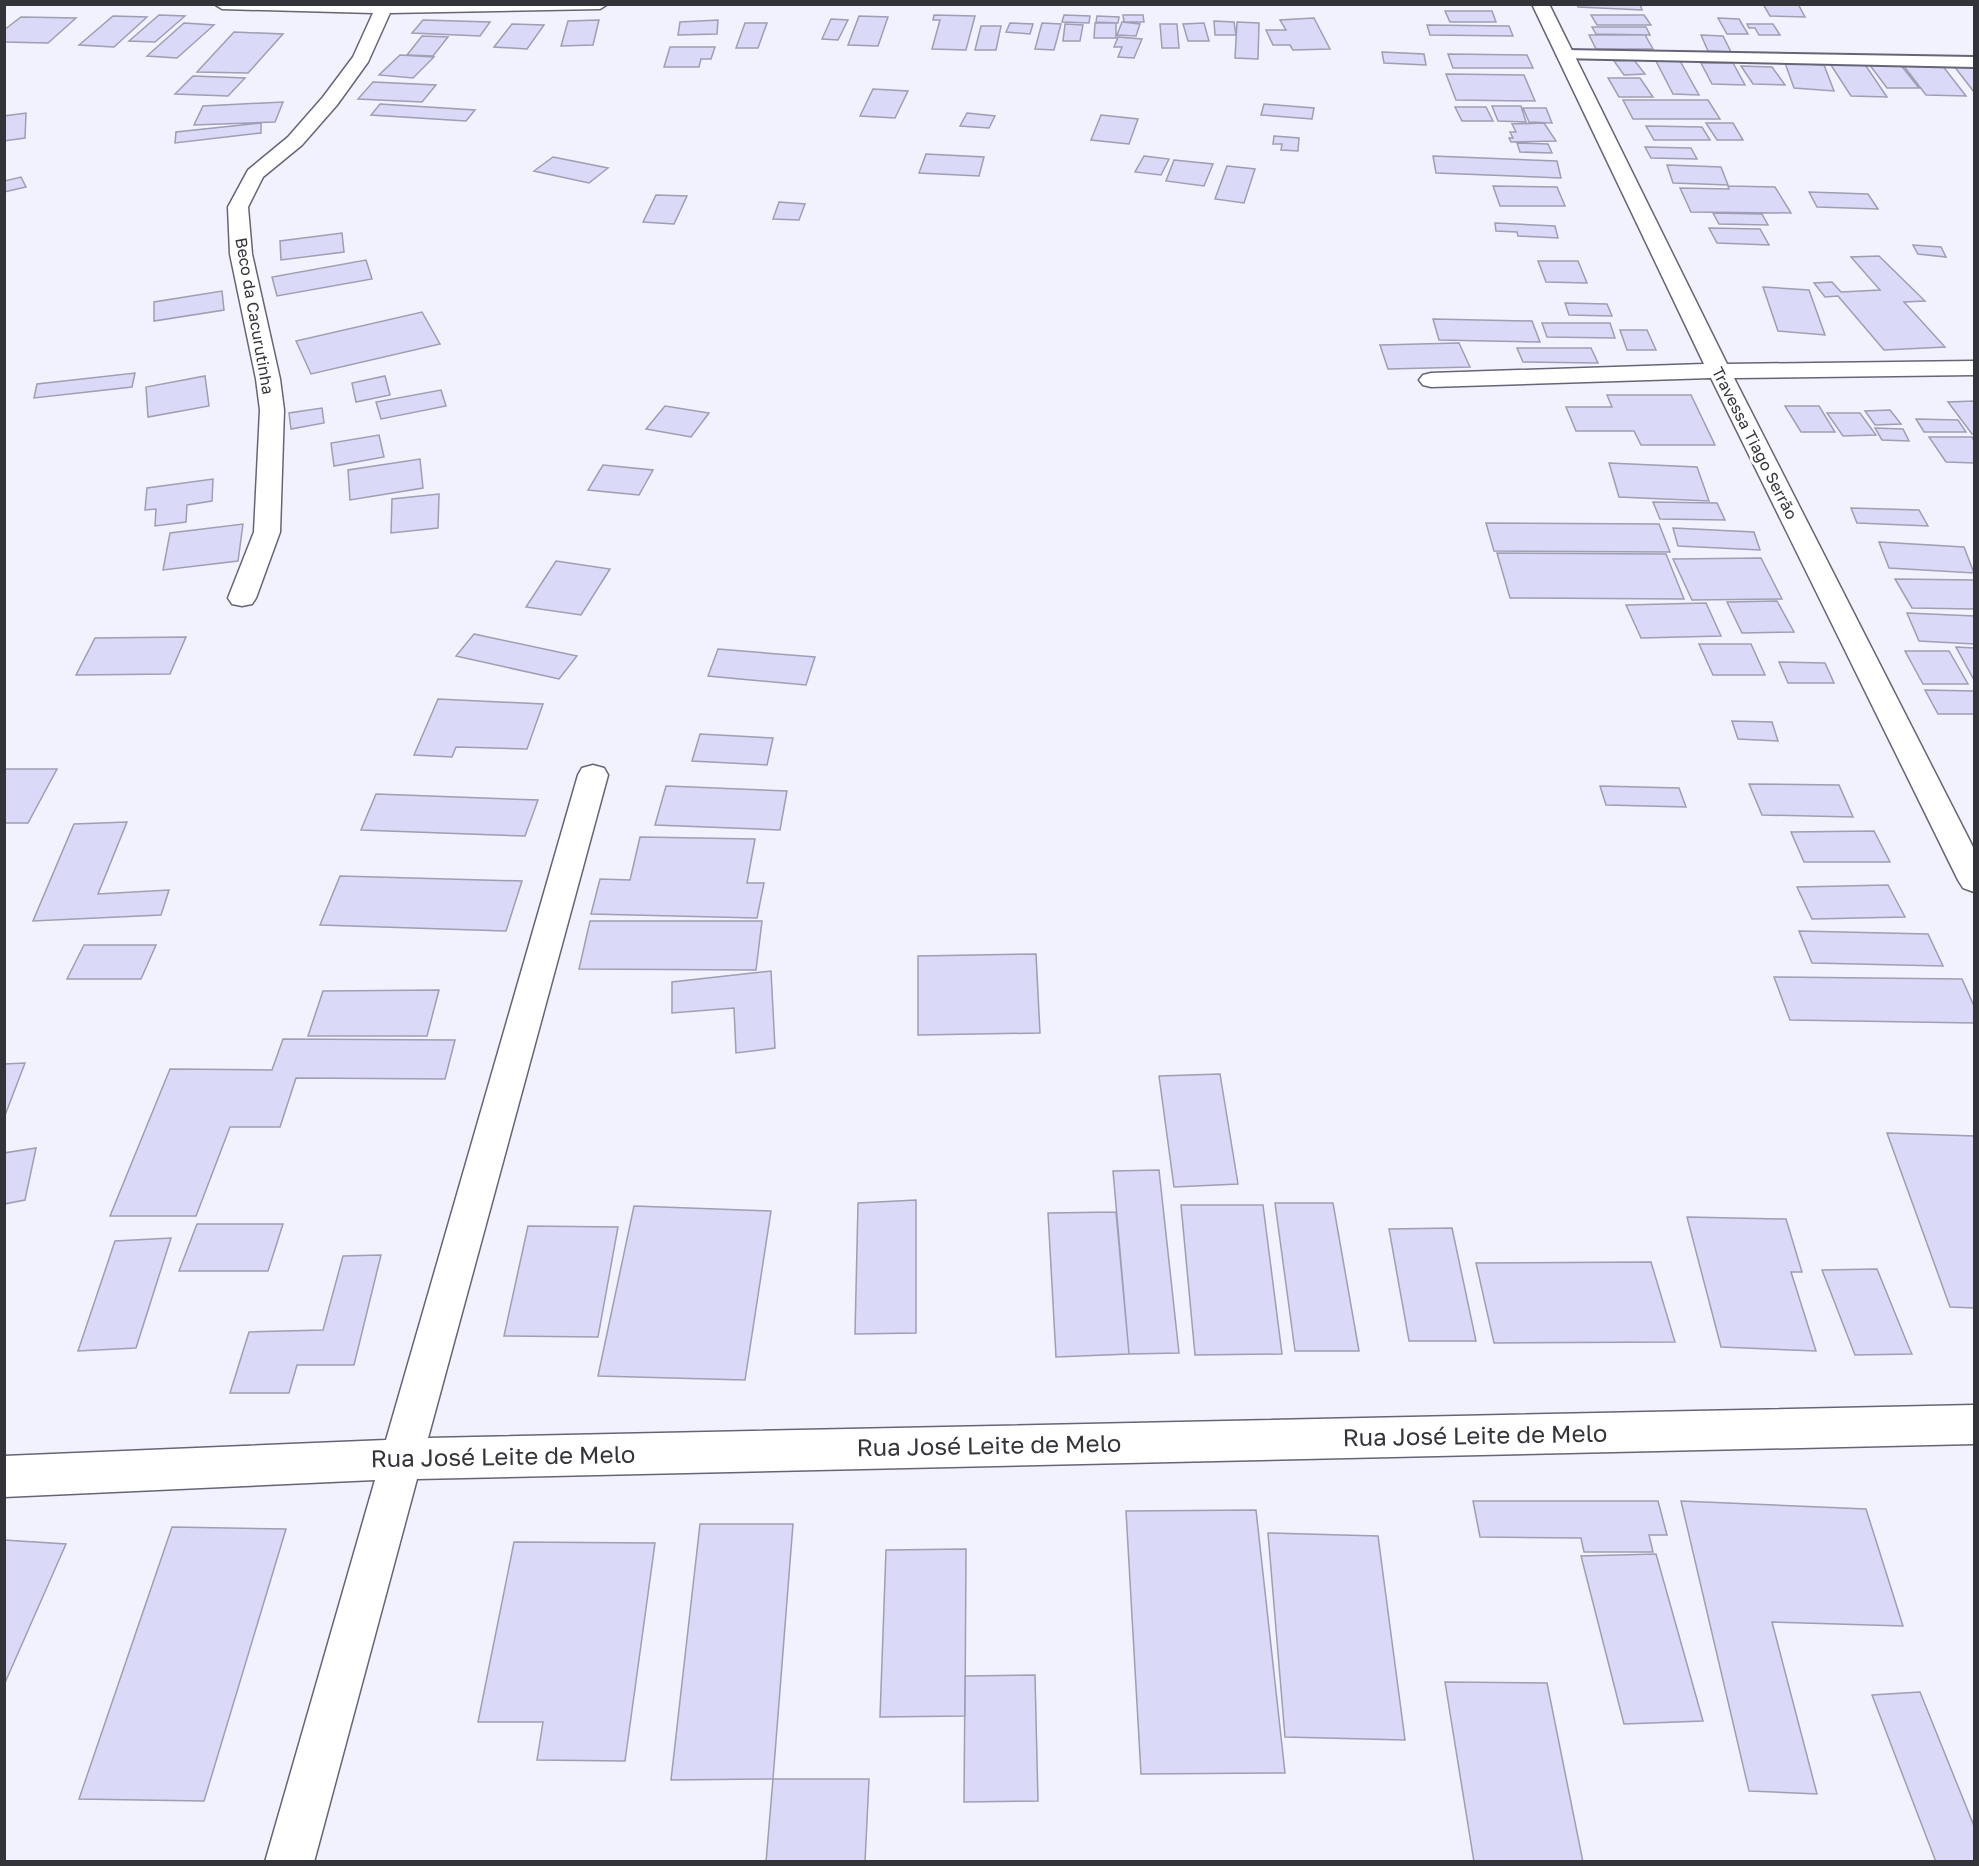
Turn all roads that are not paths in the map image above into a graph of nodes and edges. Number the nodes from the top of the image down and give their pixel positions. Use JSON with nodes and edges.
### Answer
{"nodes":[{"id":1,"x":222,"y":4,"type":"edge"},
{"id":2,"x":600,"y":4,"type":"edge"},
{"id":3,"x":1540,"y":4,"type":"edge"},
{"id":4,"x":235,"y":5,"type":"edge"},
{"id":5,"x":384,"y":8,"type":"junction"},
{"id":6,"x":1565,"y":55,"type":"junction"},
{"id":7,"x":1974,"y":62,"type":"edge"},
{"id":8,"x":1974,"y":368,"type":"edge"},
{"id":9,"x":1719,"y":371,"type":"junction"},
{"id":10,"x":1431,"y":380,"type":"dead end"},
{"id":11,"x":242,"y":598,"type":"dead end"},
{"id":12,"x":593,"y":775,"type":"dead end"},
{"id":13,"x":1974,"y":880,"type":"edge"},
{"id":14,"x":1974,"y":1425,"type":"edge"},
{"id":15,"x":402,"y":1459,"type":"junction"},
{"id":16,"x":4,"y":1478,"type":"edge"},
{"id":17,"x":289,"y":1862,"type":"edge"}],
"edges":[{"from":1,"to":4,"type":"street"},
{"from":2,"to":5,"type":"street"},
{"from":3,"to":6,"type":"street","name":"Travessa Tiago Serrão"},
{"from":4,"to":5,"type":"street"},
{"from":5,"to":11,"type":"street","name":"Beco da Cacurutinha"},
{"from":6,"to":7,"type":"lane"},
{"from":6,"to":9,"type":"street","name":"Travessa Tiago Serrão"},
{"from":8,"to":9,"type":"street"},
{"from":9,"to":10,"type":"street"},
{"from":9,"to":13,"type":"street","name":"Travessa Tiago Serrão"},
{"from":12,"to":15,"type":"street"},
{"from":14,"to":15,"type":"street","name":"Rua José Leite de Melo"},
{"from":15,"to":16,"type":"street","name":"Rua José Leite de Melo"},
{"from":15,"to":17,"type":"street"}]}
